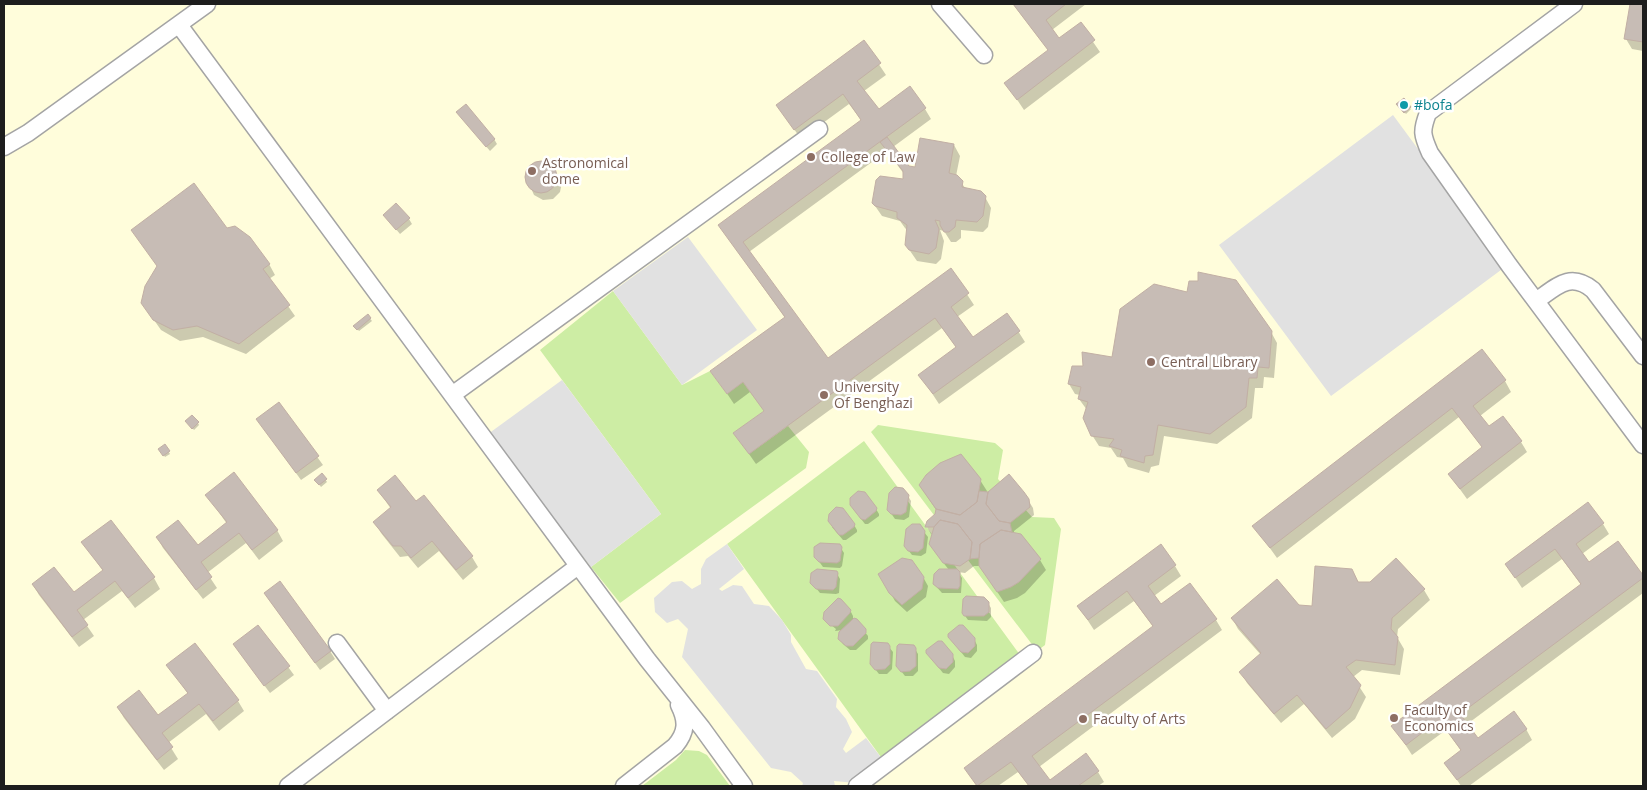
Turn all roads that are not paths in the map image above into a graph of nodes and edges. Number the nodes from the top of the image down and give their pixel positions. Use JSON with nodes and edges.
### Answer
{"nodes":[{"id":1,"x":206,"y":4,"type":"edge"},
{"id":2,"x":940,"y":4,"type":"edge"},
{"id":3,"x":1574,"y":4,"type":"edge"},
{"id":4,"x":179,"y":25,"type":"junction"},
{"id":5,"x":984,"y":55,"type":"dead end"},
{"id":6,"x":819,"y":129,"type":"dead end"},
{"id":7,"x":4,"y":147,"type":"edge"},
{"id":8,"x":1536,"y":301,"type":"junction"},
{"id":9,"x":1643,"y":356,"type":"edge"},
{"id":10,"x":452,"y":395,"type":"junction"},
{"id":11,"x":1643,"y":445,"type":"edge"},
{"id":12,"x":578,"y":566,"type":"junction"},
{"id":13,"x":338,"y":643,"type":"dead end"},
{"id":14,"x":1033,"y":653,"type":"dead end"},
{"id":15,"x":676,"y":696,"type":"junction"},
{"id":16,"x":387,"y":711,"type":"junction"},
{"id":17,"x":288,"y":786,"type":"edge"},
{"id":18,"x":624,"y":786,"type":"edge"},
{"id":19,"x":744,"y":786,"type":"edge"},
{"id":20,"x":856,"y":786,"type":"edge"}],
"edges":[{"from":1,"to":4,"type":"lane"},
{"from":2,"to":5,"type":"lane"},
{"from":3,"to":8,"type":"lane"},
{"from":4,"to":7,"type":"lane"},
{"from":4,"to":10,"type":"lane"},
{"from":6,"to":10,"type":"lane"},
{"from":8,"to":9,"type":"lane"},
{"from":8,"to":11,"type":"lane"},
{"from":10,"to":12,"type":"lane"},
{"from":12,"to":15,"type":"lane"},
{"from":12,"to":16,"type":"lane"},
{"from":13,"to":16,"type":"lane"},
{"from":14,"to":20,"type":"lane"},
{"from":15,"to":18,"type":"lane"},
{"from":15,"to":19,"type":"lane"},
{"from":16,"to":17,"type":"lane"}]}
